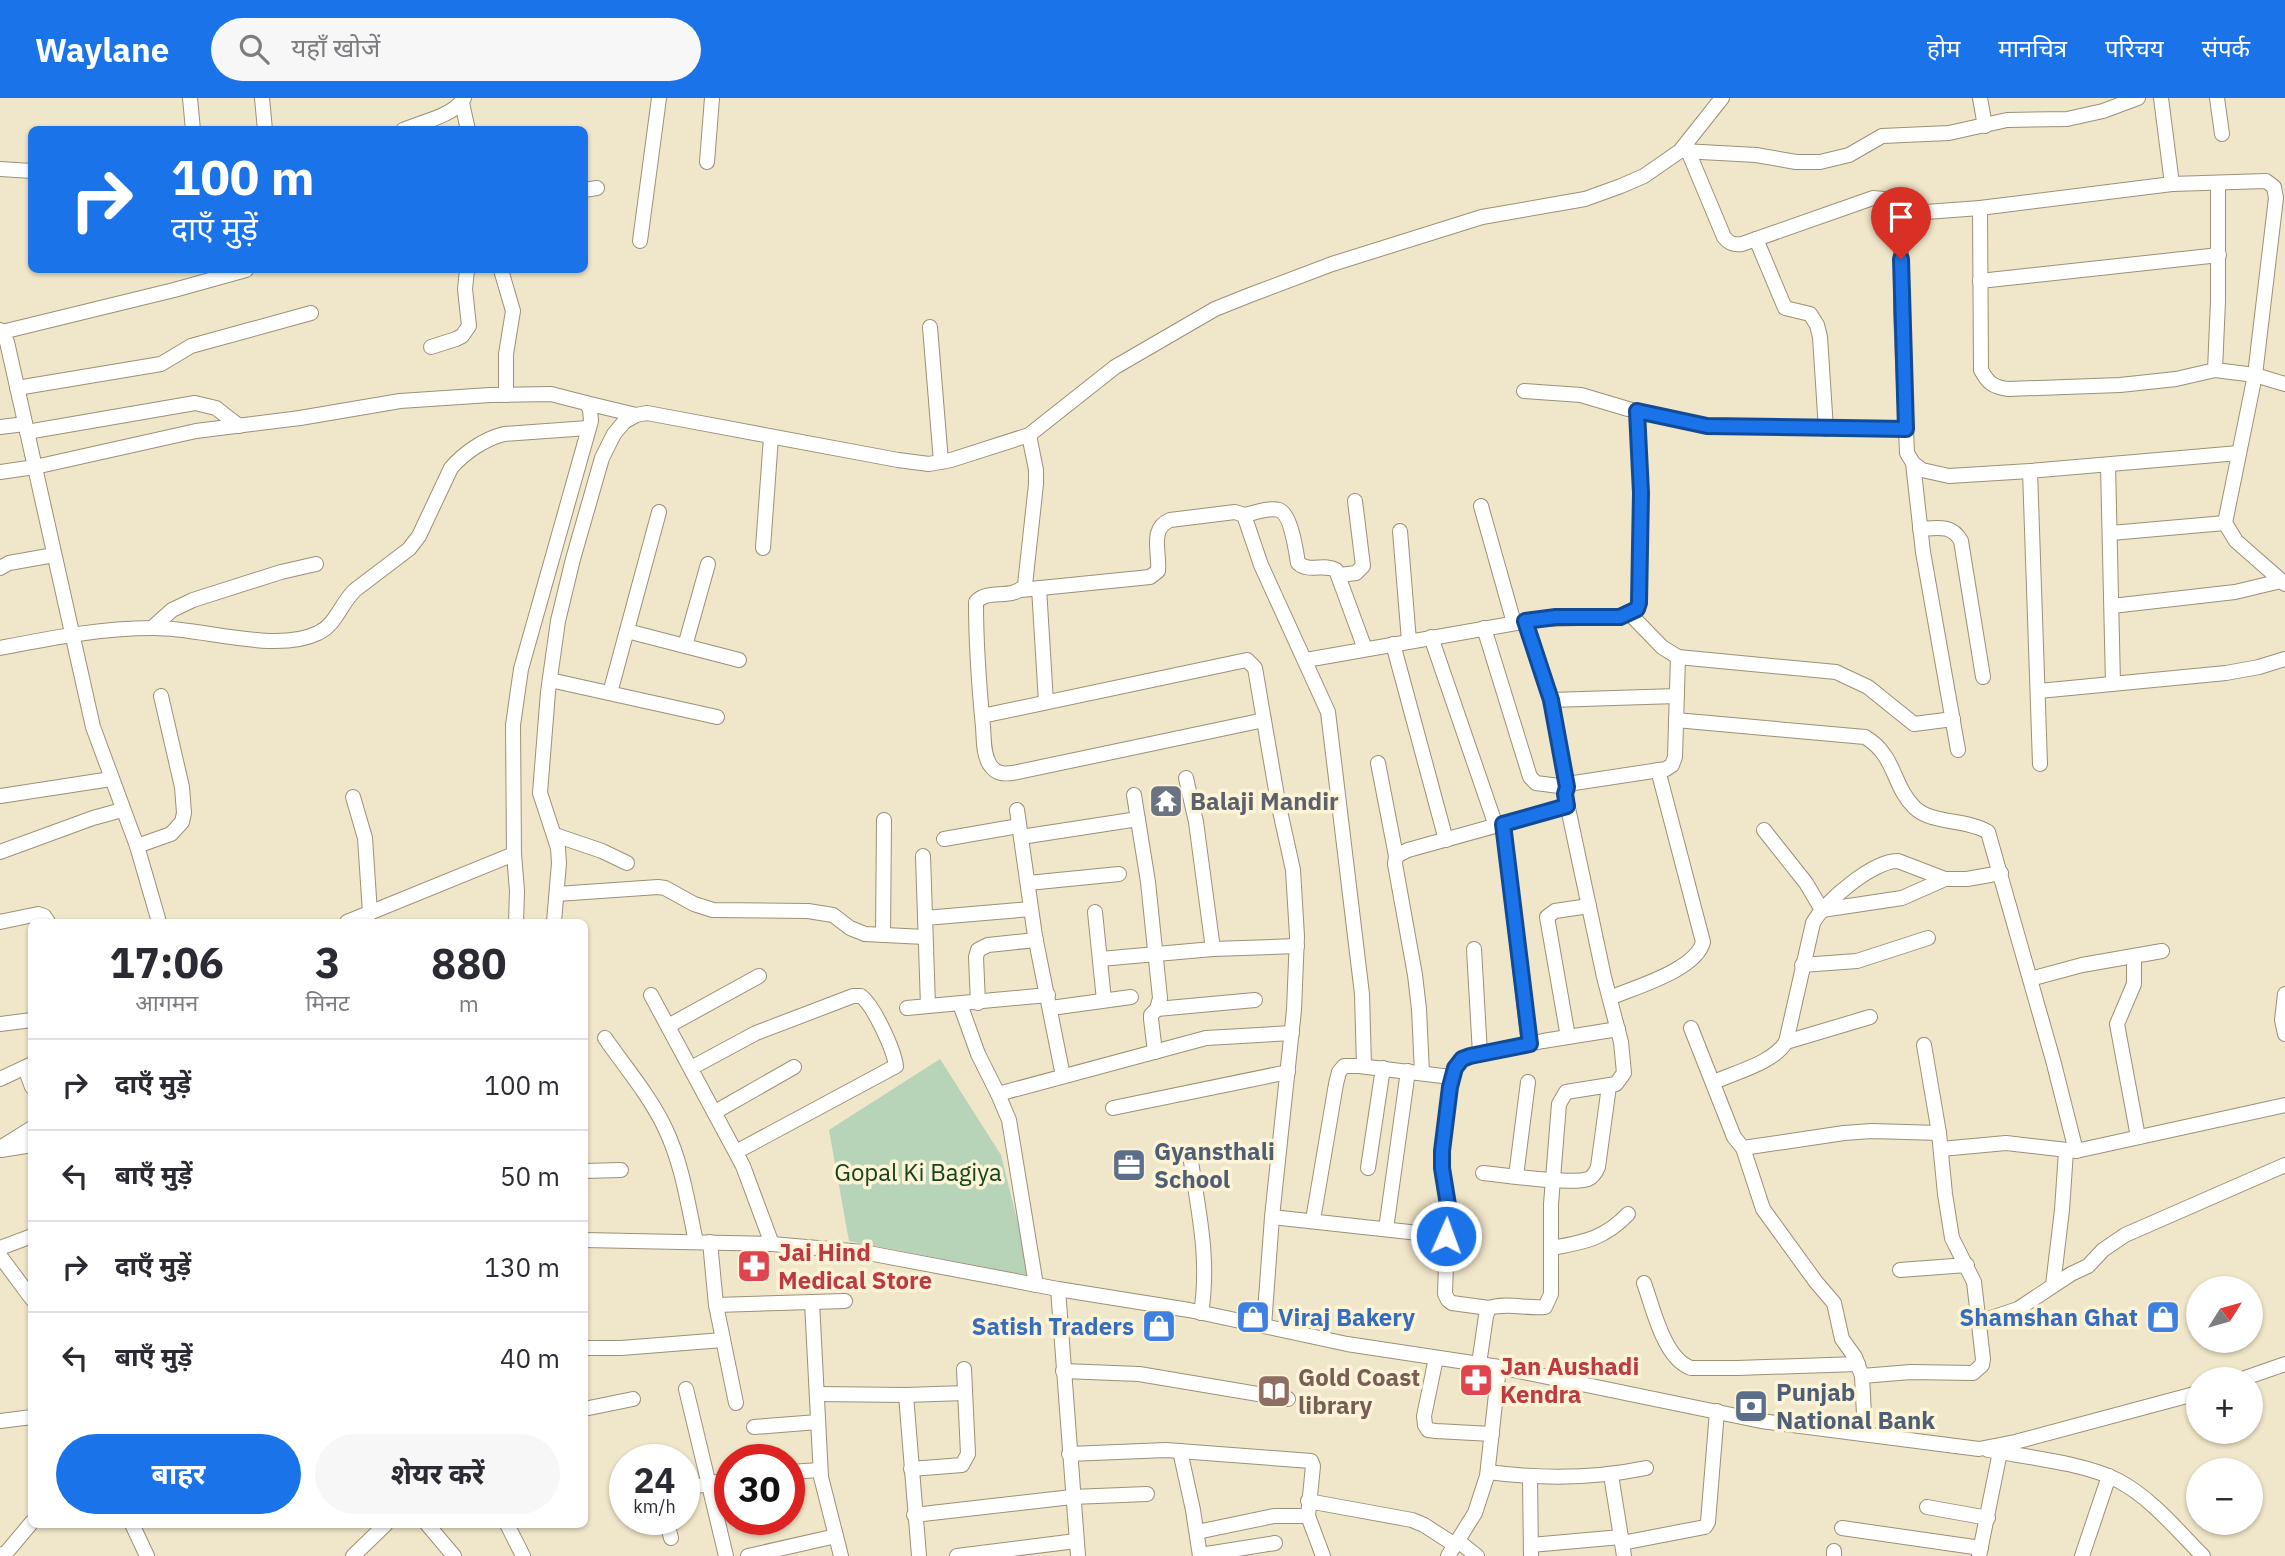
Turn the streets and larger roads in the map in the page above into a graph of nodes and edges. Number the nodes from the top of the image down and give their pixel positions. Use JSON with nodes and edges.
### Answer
{"nodes":[{"id":1,"x":190,"y":98,"type":"edge"},
{"id":2,"x":262,"y":98,"type":"edge"},
{"id":3,"x":659,"y":98,"type":"edge"},
{"id":4,"x":712,"y":98,"type":"edge"},
{"id":5,"x":1722,"y":98,"type":"edge"},
{"id":6,"x":1980,"y":98,"type":"edge"},
{"id":7,"x":2138,"y":98,"type":"edge"},
{"id":8,"x":2161,"y":98,"type":"edge"},
{"id":9,"x":2217,"y":98,"type":"edge"},
{"id":10,"x":463,"y":100,"type":"edge"},
{"id":11,"x":193,"y":126,"type":"edge"},
{"id":12,"x":265,"y":126,"type":"edge"},
{"id":13,"x":413,"y":126,"type":"edge"},
{"id":14,"x":467,"y":126,"type":"edge"},
{"id":15,"x":1985,"y":126,"type":"junction"},
{"id":16,"x":2222,"y":134,"type":"dead end"},
{"id":17,"x":1684,"y":151,"type":"junction"},
{"id":18,"x":707,"y":162,"type":"dead end"},
{"id":19,"x":0,"y":169,"type":"edge"},
{"id":20,"x":28,"y":171,"type":"edge"},
{"id":21,"x":2172,"y":184,"type":"junction"},
{"id":22,"x":2218,"y":184,"type":"junction"},
{"id":23,"x":1980,"y":208,"type":"junction"},
{"id":24,"x":1912,"y":213,"type":"junction"},
{"id":25,"x":2278,"y":237,"type":"edge"},
{"id":26,"x":1756,"y":239,"type":"junction"},
{"id":27,"x":640,"y":241,"type":"dead end"},
{"id":28,"x":2219,"y":255,"type":"junction"},
{"id":29,"x":235,"y":273,"type":"edge"},
{"id":30,"x":467,"y":273,"type":"edge"},
{"id":31,"x":502,"y":273,"type":"edge"},
{"id":32,"x":1980,"y":281,"type":"junction"},
{"id":33,"x":311,"y":313,"type":"dead end"},
{"id":34,"x":930,"y":327,"type":"dead end"},
{"id":35,"x":1,"y":331,"type":"edge"},
{"id":36,"x":431,"y":347,"type":"dead end"},
{"id":37,"x":2215,"y":370,"type":"junction"},
{"id":38,"x":2255,"y":375,"type":"junction"},
{"id":39,"x":2285,"y":384,"type":"edge"},
{"id":40,"x":18,"y":388,"type":"junction"},
{"id":41,"x":1524,"y":391,"type":"dead end"},
{"id":42,"x":506,"y":395,"type":"junction"},
{"id":43,"x":586,"y":403,"type":"junction"},
{"id":44,"x":1637,"y":411,"type":"junction"},
{"id":45,"x":636,"y":415,"type":"junction"},
{"id":46,"x":239,"y":426,"type":"junction"},
{"id":47,"x":0,"y":427,"type":"edge"},
{"id":48,"x":26,"y":428,"type":"junction"},
{"id":49,"x":588,"y":428,"type":"junction"},
{"id":50,"x":1826,"y":429,"type":"junction"},
{"id":51,"x":1906,"y":429,"type":"junction"},
{"id":52,"x":1029,"y":435,"type":"junction"},
{"id":53,"x":771,"y":437,"type":"junction"},
{"id":54,"x":2239,"y":453,"type":"junction"},
{"id":55,"x":941,"y":462,"type":"junction"},
{"id":56,"x":1913,"y":463,"type":"junction"},
{"id":57,"x":2108,"y":465,"type":"junction"},
{"id":58,"x":35,"y":467,"type":"junction"},
{"id":59,"x":2030,"y":471,"type":"junction"},
{"id":60,"x":0,"y":472,"type":"edge"},
{"id":61,"x":1355,"y":501,"type":"dead end"},
{"id":62,"x":1481,"y":506,"type":"dead end"},
{"id":63,"x":659,"y":512,"type":"dead end"},
{"id":64,"x":1244,"y":515,"type":"junction"},
{"id":65,"x":2225,"y":523,"type":"junction"},
{"id":66,"x":1920,"y":530,"type":"junction"},
{"id":67,"x":1400,"y":531,"type":"dead end"},
{"id":68,"x":2110,"y":533,"type":"junction"},
{"id":69,"x":763,"y":548,"type":"dead end"},
{"id":70,"x":54,"y":555,"type":"junction"},
{"id":71,"x":316,"y":564,"type":"dead end"},
{"id":72,"x":708,"y":564,"type":"dead end"},
{"id":73,"x":0,"y":568,"type":"edge"},
{"id":74,"x":1340,"y":575,"type":"junction"},
{"id":75,"x":2283,"y":582,"type":"edge"},
{"id":76,"x":1039,"y":588,"type":"junction"},
{"id":77,"x":1021,"y":590,"type":"junction"},
{"id":78,"x":2112,"y":606,"type":"junction"},
{"id":79,"x":1630,"y":614,"type":"junction"},
{"id":80,"x":1519,"y":622,"type":"junction"},
{"id":81,"x":152,"y":628,"type":"junction"},
{"id":82,"x":1484,"y":628,"type":"junction"},
{"id":83,"x":627,"y":631,"type":"junction"},
{"id":84,"x":72,"y":634,"type":"junction"},
{"id":85,"x":1431,"y":637,"type":"junction"},
{"id":86,"x":1409,"y":641,"type":"junction"},
{"id":87,"x":1393,"y":644,"type":"junction"},
{"id":88,"x":685,"y":646,"type":"junction"},
{"id":89,"x":0,"y":648,"type":"edge"},
{"id":90,"x":1365,"y":649,"type":"junction"},
{"id":91,"x":1678,"y":657,"type":"junction"},
{"id":92,"x":2285,"y":659,"type":"edge"},
{"id":93,"x":739,"y":660,"type":"dead end"},
{"id":94,"x":1306,"y":660,"type":"junction"},
{"id":95,"x":1983,"y":677,"type":"dead end"},
{"id":96,"x":550,"y":680,"type":"junction"},
{"id":97,"x":2113,"y":684,"type":"junction"},
{"id":98,"x":2039,"y":691,"type":"junction"},
{"id":99,"x":610,"y":693,"type":"junction"},
{"id":100,"x":161,"y":695,"type":"dead end"},
{"id":101,"x":1677,"y":696,"type":"junction"},
{"id":102,"x":1551,"y":700,"type":"junction"},
{"id":103,"x":1046,"y":702,"type":"junction"},
{"id":104,"x":982,"y":716,"type":"junction"},
{"id":105,"x":717,"y":717,"type":"dead end"},
{"id":106,"x":1953,"y":719,"type":"junction"},
{"id":107,"x":1264,"y":720,"type":"junction"},
{"id":108,"x":1676,"y":720,"type":"junction"},
{"id":109,"x":1958,"y":750,"type":"dead end"},
{"id":110,"x":1378,"y":763,"type":"dead end"},
{"id":111,"x":2040,"y":764,"type":"dead end"},
{"id":112,"x":1658,"y":770,"type":"junction"},
{"id":113,"x":1186,"y":778,"type":"dead end"},
{"id":114,"x":111,"y":779,"type":"junction"},
{"id":115,"x":1567,"y":787,"type":"junction"},
{"id":116,"x":1134,"y":795,"type":"dead end"},
{"id":117,"x":0,"y":796,"type":"edge"},
{"id":118,"x":353,"y":797,"type":"dead end"},
{"id":119,"x":1567,"y":806,"type":"junction"},
{"id":120,"x":122,"y":810,"type":"junction"},
{"id":121,"x":1017,"y":810,"type":"dead end"},
{"id":122,"x":1138,"y":819,"type":"junction"},
{"id":123,"x":884,"y":820,"type":"dead end"},
{"id":124,"x":1499,"y":825,"type":"junction"},
{"id":125,"x":1764,"y":830,"type":"dead end"},
{"id":126,"x":1020,"y":832,"type":"junction"},
{"id":127,"x":555,"y":835,"type":"junction"},
{"id":128,"x":944,"y":839,"type":"dead end"},
{"id":129,"x":1446,"y":839,"type":"junction"},
{"id":130,"x":136,"y":846,"type":"junction"},
{"id":131,"x":0,"y":852,"type":"edge"},
{"id":132,"x":514,"y":854,"type":"junction"},
{"id":133,"x":923,"y":856,"type":"dead end"},
{"id":134,"x":1396,"y":856,"type":"junction"},
{"id":135,"x":627,"y":863,"type":"dead end"},
{"id":136,"x":2001,"y":873,"type":"junction"},
{"id":137,"x":1119,"y":874,"type":"dead end"},
{"id":138,"x":1945,"y":880,"type":"junction"},
{"id":139,"x":1028,"y":883,"type":"junction"},
{"id":140,"x":556,"y":894,"type":"junction"},
{"id":141,"x":1589,"y":906,"type":"junction"},
{"id":142,"x":1031,"y":909,"type":"junction"},
{"id":143,"x":1822,"y":910,"type":"junction"},
{"id":144,"x":1095,"y":912,"type":"dead end"},
{"id":145,"x":377,"y":915,"type":"edge"},
{"id":146,"x":925,"y":918,"type":"junction"},
{"id":147,"x":44,"y":919,"type":"edge"},
{"id":148,"x":158,"y":919,"type":"edge"},
{"id":149,"x":360,"y":919,"type":"edge"},
{"id":150,"x":516,"y":919,"type":"edge"},
{"id":151,"x":554,"y":919,"type":"edge"},
{"id":152,"x":0,"y":922,"type":"edge"},
{"id":153,"x":883,"y":935,"type":"junction"},
{"id":154,"x":925,"y":937,"type":"junction"},
{"id":155,"x":1928,"y":938,"type":"dead end"},
{"id":156,"x":1036,"y":940,"type":"junction"},
{"id":157,"x":1297,"y":946,"type":"junction"},
{"id":158,"x":1213,"y":949,"type":"junction"},
{"id":159,"x":1474,"y":949,"type":"dead end"},
{"id":160,"x":2162,"y":951,"type":"dead end"},
{"id":161,"x":1156,"y":954,"type":"junction"},
{"id":162,"x":2134,"y":956,"type":"junction"},
{"id":163,"x":1100,"y":959,"type":"junction"},
{"id":164,"x":1802,"y":965,"type":"junction"},
{"id":165,"x":759,"y":976,"type":"dead end"},
{"id":166,"x":2030,"y":979,"type":"junction"},
{"id":167,"x":651,"y":995,"type":"dead end"},
{"id":168,"x":2285,"y":995,"type":"edge"},
{"id":169,"x":1131,"y":997,"type":"dead end"},
{"id":170,"x":1610,"y":998,"type":"junction"},
{"id":171,"x":1104,"y":1000,"type":"junction"},
{"id":172,"x":1255,"y":1000,"type":"dead end"},
{"id":173,"x":1049,"y":1002,"type":"junction"},
{"id":174,"x":978,"y":1003,"type":"junction"},
{"id":175,"x":960,"y":1004,"type":"junction"},
{"id":176,"x":928,"y":1006,"type":"junction"},
{"id":177,"x":907,"y":1008,"type":"dead end"},
{"id":178,"x":1157,"y":1009,"type":"junction"},
{"id":179,"x":1870,"y":1017,"type":"dead end"},
{"id":180,"x":28,"y":1020,"type":"edge"},
{"id":181,"x":0,"y":1024,"type":"edge"},
{"id":182,"x":668,"y":1026,"type":"junction"},
{"id":183,"x":1692,"y":1028,"type":"dead end"},
{"id":184,"x":1618,"y":1029,"type":"junction"},
{"id":185,"x":1292,"y":1033,"type":"junction"},
{"id":186,"x":2285,"y":1034,"type":"edge"},
{"id":187,"x":1568,"y":1037,"type":"junction"},
{"id":188,"x":605,"y":1038,"type":"dead end"},
{"id":189,"x":1786,"y":1042,"type":"junction"},
{"id":190,"x":1530,"y":1044,"type":"junction"},
{"id":191,"x":1924,"y":1045,"type":"dead end"},
{"id":192,"x":1156,"y":1052,"type":"junction"},
{"id":193,"x":1480,"y":1054,"type":"junction"},
{"id":194,"x":28,"y":1066,"type":"edge"},
{"id":195,"x":794,"y":1066,"type":"dead end"},
{"id":196,"x":1364,"y":1066,"type":"junction"},
{"id":197,"x":691,"y":1068,"type":"junction"},
{"id":198,"x":1383,"y":1068,"type":"junction"},
{"id":199,"x":1288,"y":1072,"type":"junction"},
{"id":200,"x":1415,"y":1072,"type":"junction"},
{"id":201,"x":1063,"y":1076,"type":"junction"},
{"id":202,"x":1451,"y":1077,"type":"junction"},
{"id":203,"x":0,"y":1079,"type":"edge"},
{"id":204,"x":1528,"y":1082,"type":"dead end"},
{"id":205,"x":1714,"y":1082,"type":"junction"},
{"id":206,"x":1609,"y":1086,"type":"junction"},
{"id":207,"x":998,"y":1094,"type":"junction"},
{"id":208,"x":2285,"y":1105,"type":"edge"},
{"id":209,"x":1113,"y":1108,"type":"dead end"},
{"id":210,"x":715,"y":1112,"type":"junction"},
{"id":211,"x":28,"y":1131,"type":"edge"},
{"id":212,"x":1940,"y":1133,"type":"junction"},
{"id":213,"x":2138,"y":1137,"type":"junction"},
{"id":214,"x":28,"y":1146,"type":"edge"},
{"id":215,"x":1742,"y":1148,"type":"junction"},
{"id":216,"x":0,"y":1149,"type":"edge"},
{"id":217,"x":1941,"y":1149,"type":"junction"},
{"id":218,"x":2071,"y":1151,"type":"junction"},
{"id":219,"x":736,"y":1152,"type":"junction"},
{"id":220,"x":1190,"y":1155,"type":"dead end"},
{"id":221,"x":2285,"y":1165,"type":"edge"},
{"id":222,"x":1368,"y":1168,"type":"dead end"},
{"id":223,"x":621,"y":1170,"type":"dead end"},
{"id":224,"x":588,"y":1171,"type":"edge"},
{"id":225,"x":1483,"y":1173,"type":"dead end"},
{"id":226,"x":1516,"y":1176,"type":"junction"},
{"id":227,"x":1553,"y":1180,"type":"junction"},
{"id":228,"x":1628,"y":1214,"type":"dead end"},
{"id":229,"x":1272,"y":1217,"type":"junction"},
{"id":230,"x":1313,"y":1220,"type":"junction"},
{"id":231,"x":1386,"y":1229,"type":"junction"},
{"id":232,"x":1446,"y":1236,"type":"junction"},
{"id":233,"x":28,"y":1238,"type":"edge"},
{"id":234,"x":588,"y":1240,"type":"edge"},
{"id":235,"x":703,"y":1242,"type":"junction"},
{"id":236,"x":772,"y":1244,"type":"junction"},
{"id":237,"x":0,"y":1248,"type":"edge"},
{"id":238,"x":1552,"y":1248,"type":"junction"},
{"id":239,"x":0,"y":1256,"type":"edge"},
{"id":240,"x":1967,"y":1265,"type":"junction"},
{"id":241,"x":1900,"y":1270,"type":"dead end"},
{"id":242,"x":1644,"y":1283,"type":"dead end"},
{"id":243,"x":1035,"y":1285,"type":"junction"},
{"id":244,"x":2053,"y":1285,"type":"junction"},
{"id":245,"x":1058,"y":1289,"type":"junction"},
{"id":246,"x":28,"y":1294,"type":"edge"},
{"id":247,"x":845,"y":1301,"type":"dead end"},
{"id":248,"x":812,"y":1302,"type":"junction"},
{"id":249,"x":716,"y":1305,"type":"junction"},
{"id":250,"x":1489,"y":1308,"type":"junction"},
{"id":251,"x":1200,"y":1313,"type":"junction"},
{"id":252,"x":1979,"y":1322,"type":"junction"},
{"id":253,"x":1264,"y":1326,"type":"junction"},
{"id":254,"x":723,"y":1340,"type":"junction"},
{"id":255,"x":588,"y":1348,"type":"edge"},
{"id":256,"x":1437,"y":1358,"type":"junction"},
{"id":257,"x":1479,"y":1364,"type":"junction"},
{"id":258,"x":2285,"y":1364,"type":"edge"},
{"id":259,"x":1499,"y":1367,"type":"junction"},
{"id":260,"x":964,"y":1369,"type":"dead end"},
{"id":261,"x":1860,"y":1370,"type":"junction"},
{"id":262,"x":1063,"y":1371,"type":"junction"},
{"id":263,"x":2263,"y":1372,"type":"edge"},
{"id":264,"x":686,"y":1389,"type":"dead end"},
{"id":265,"x":965,"y":1393,"type":"junction"},
{"id":266,"x":817,"y":1394,"type":"junction"},
{"id":267,"x":906,"y":1395,"type":"junction"},
{"id":268,"x":2186,"y":1396,"type":"edge"},
{"id":269,"x":634,"y":1399,"type":"dead end"},
{"id":270,"x":1288,"y":1399,"type":"dead end"},
{"id":271,"x":736,"y":1403,"type":"dead end"},
{"id":272,"x":588,"y":1408,"type":"edge"},
{"id":273,"x":1717,"y":1411,"type":"junction"},
{"id":274,"x":28,"y":1418,"type":"edge"},
{"id":275,"x":0,"y":1421,"type":"edge"},
{"id":276,"x":818,"y":1422,"type":"junction"},
{"id":277,"x":754,"y":1427,"type":"dead end"},
{"id":278,"x":1492,"y":1434,"type":"junction"},
{"id":279,"x":1865,"y":1434,"type":"junction"},
{"id":280,"x":1979,"y":1449,"type":"junction"},
{"id":281,"x":1180,"y":1451,"type":"junction"},
{"id":282,"x":2000,"y":1452,"type":"junction"},
{"id":283,"x":1069,"y":1454,"type":"junction"},
{"id":284,"x":1646,"y":1468,"type":"dead end"},
{"id":285,"x":911,"y":1469,"type":"junction"},
{"id":286,"x":820,"y":1470,"type":"junction"},
{"id":287,"x":805,"y":1471,"type":"edge"},
{"id":288,"x":1488,"y":1472,"type":"junction"},
{"id":289,"x":1611,"y":1475,"type":"junction"},
{"id":290,"x":2109,"y":1476,"type":"junction"},
{"id":291,"x":1530,"y":1477,"type":"junction"},
{"id":292,"x":714,"y":1483,"type":"edge"},
{"id":293,"x":708,"y":1485,"type":"junction"},
{"id":294,"x":700,"y":1486,"type":"edge"},
{"id":295,"x":1147,"y":1494,"type":"dead end"},
{"id":296,"x":1072,"y":1497,"type":"junction"},
{"id":297,"x":1927,"y":1507,"type":"dead end"},
{"id":298,"x":1308,"y":1508,"type":"junction"},
{"id":299,"x":914,"y":1515,"type":"junction"},
{"id":300,"x":1987,"y":1518,"type":"junction"},
{"id":301,"x":28,"y":1527,"type":"edge"},
{"id":302,"x":134,"y":1528,"type":"edge"},
{"id":303,"x":382,"y":1528,"type":"edge"},
{"id":304,"x":430,"y":1528,"type":"edge"},
{"id":305,"x":509,"y":1528,"type":"edge"},
{"id":306,"x":1842,"y":1528,"type":"dead end"},
{"id":307,"x":1197,"y":1532,"type":"junction"},
{"id":308,"x":670,"y":1535,"type":"edge"},
{"id":309,"x":836,"y":1536,"type":"junction"},
{"id":310,"x":671,"y":1538,"type":"dead end"},
{"id":311,"x":1076,"y":1541,"type":"junction"},
{"id":312,"x":1275,"y":1543,"type":"dead end"},
{"id":313,"x":1622,"y":1545,"type":"edge"},
{"id":314,"x":1454,"y":1547,"type":"edge"},
{"id":315,"x":1531,"y":1550,"type":"edge"},
{"id":316,"x":1980,"y":1552,"type":"edge"},
{"id":317,"x":449,"y":1554,"type":"edge"},
{"id":318,"x":5,"y":1555,"type":"edge"},
{"id":319,"x":147,"y":1556,"type":"edge"},
{"id":320,"x":353,"y":1556,"type":"edge"},
{"id":321,"x":523,"y":1556,"type":"edge"},
{"id":322,"x":726,"y":1556,"type":"edge"},
{"id":323,"x":750,"y":1556,"type":"edge"},
{"id":324,"x":841,"y":1556,"type":"edge"},
{"id":325,"x":919,"y":1556,"type":"edge"},
{"id":326,"x":957,"y":1556,"type":"edge"},
{"id":327,"x":1078,"y":1556,"type":"edge"},
{"id":328,"x":1200,"y":1556,"type":"edge"},
{"id":329,"x":1323,"y":1556,"type":"edge"},
{"id":330,"x":1477,"y":1556,"type":"edge"},
{"id":331,"x":2082,"y":1556,"type":"edge"},
{"id":332,"x":2203,"y":1556,"type":"edge"}],
"edges":[{"from":1,"to":11,"type":"street"},
{"from":2,"to":12,"type":"street"},
{"from":3,"to":27,"type":"street"},
{"from":4,"to":18,"type":"street"},
{"from":5,"to":17,"type":"street"},
{"from":6,"to":15,"type":"street"},
{"from":7,"to":15,"type":"street"},
{"from":8,"to":21,"type":"street"},
{"from":9,"to":16,"type":"street"},
{"from":10,"to":13,"type":"street"},
{"from":10,"to":14,"type":"street"},
{"from":15,"to":17,"type":"street"},
{"from":17,"to":26,"type":"street"},
{"from":17,"to":52,"type":"street"},
{"from":19,"to":20,"type":"street"},
{"from":21,"to":22,"type":"street"},
{"from":21,"to":23,"type":"street"},
{"from":22,"to":25,"type":"street"},
{"from":22,"to":28,"type":"street"},
{"from":23,"to":24,"type":"street"},
{"from":23,"to":32,"type":"street"},
{"from":24,"to":26,"type":"street"},
{"from":24,"to":51,"type":"street"},
{"from":25,"to":38,"type":"street"},
{"from":26,"to":50,"type":"street"},
{"from":28,"to":32,"type":"street"},
{"from":28,"to":37,"type":"street"},
{"from":29,"to":35,"type":"street"},
{"from":30,"to":36,"type":"street"},
{"from":31,"to":42,"type":"street"},
{"from":32,"to":37,"type":"street"},
{"from":33,"to":40,"type":"street"},
{"from":34,"to":55,"type":"street"},
{"from":35,"to":40,"type":"street"},
{"from":37,"to":38,"type":"street"},
{"from":38,"to":39,"type":"street"},
{"from":38,"to":54,"type":"street"},
{"from":40,"to":48,"type":"street"},
{"from":41,"to":44,"type":"street"},
{"from":42,"to":43,"type":"street"},
{"from":42,"to":46,"type":"street"},
{"from":43,"to":45,"type":"street"},
{"from":43,"to":49,"type":"street"},
{"from":44,"to":50,"type":"street"},
{"from":44,"to":79,"type":"street"},
{"from":45,"to":53,"type":"street"},
{"from":45,"to":96,"type":"street"},
{"from":46,"to":48,"type":"street"},
{"from":46,"to":58,"type":"street"},
{"from":47,"to":48,"type":"street"},
{"from":48,"to":58,"type":"street"},
{"from":49,"to":81,"type":"street"},
{"from":49,"to":132,"type":"street"},
{"from":50,"to":51,"type":"street"},
{"from":51,"to":56,"type":"street"},
{"from":52,"to":55,"type":"street"},
{"from":52,"to":77,"type":"street"},
{"from":53,"to":55,"type":"street"},
{"from":53,"to":69,"type":"street"},
{"from":54,"to":57,"type":"street"},
{"from":54,"to":65,"type":"street"},
{"from":56,"to":59,"type":"street"},
{"from":56,"to":66,"type":"street"},
{"from":57,"to":59,"type":"street"},
{"from":57,"to":68,"type":"street"},
{"from":58,"to":60,"type":"street"},
{"from":58,"to":70,"type":"street"},
{"from":59,"to":98,"type":"street"},
{"from":61,"to":74,"type":"street"},
{"from":62,"to":80,"type":"street"},
{"from":63,"to":83,"type":"street"},
{"from":64,"to":74,"type":"street"},
{"from":64,"to":76,"type":"street"},
{"from":64,"to":94,"type":"street"},
{"from":65,"to":68,"type":"street"},
{"from":65,"to":75,"type":"street"},
{"from":66,"to":95,"type":"street"},
{"from":66,"to":106,"type":"street"},
{"from":67,"to":86,"type":"street"},
{"from":68,"to":78,"type":"street"},
{"from":70,"to":73,"type":"street"},
{"from":70,"to":84,"type":"street"},
{"from":71,"to":81,"type":"street"},
{"from":72,"to":88,"type":"street"},
{"from":74,"to":90,"type":"street"},
{"from":75,"to":78,"type":"street"},
{"from":76,"to":77,"type":"street"},
{"from":76,"to":103,"type":"street"},
{"from":77,"to":104,"type":"street"},
{"from":78,"to":97,"type":"street"},
{"from":79,"to":80,"type":"street"},
{"from":79,"to":91,"type":"street"},
{"from":80,"to":82,"type":"street"},
{"from":80,"to":102,"type":"street"},
{"from":81,"to":84,"type":"street"},
{"from":82,"to":85,"type":"street"},
{"from":82,"to":115,"type":"street"},
{"from":83,"to":88,"type":"street"},
{"from":83,"to":99,"type":"street"},
{"from":84,"to":89,"type":"street"},
{"from":84,"to":114,"type":"street"},
{"from":85,"to":86,"type":"street"},
{"from":85,"to":124,"type":"street"},
{"from":86,"to":87,"type":"street"},
{"from":87,"to":90,"type":"street"},
{"from":87,"to":129,"type":"street"},
{"from":88,"to":93,"type":"street"},
{"from":90,"to":94,"type":"street"},
{"from":91,"to":101,"type":"street"},
{"from":91,"to":106,"type":"street"},
{"from":92,"to":97,"type":"street"},
{"from":94,"to":196,"type":"street"},
{"from":96,"to":99,"type":"street"},
{"from":96,"to":127,"type":"street"},
{"from":97,"to":98,"type":"street"},
{"from":98,"to":111,"type":"street"},
{"from":99,"to":105,"type":"street"},
{"from":100,"to":130,"type":"street"},
{"from":101,"to":102,"type":"street"},
{"from":101,"to":108,"type":"street"},
{"from":102,"to":115,"type":"street"},
{"from":103,"to":104,"type":"street"},
{"from":103,"to":107,"type":"street"},
{"from":104,"to":107,"type":"street"},
{"from":106,"to":109,"type":"street"},
{"from":107,"to":157,"type":"street"},
{"from":108,"to":112,"type":"street"},
{"from":108,"to":136,"type":"street"},
{"from":110,"to":134,"type":"street"},
{"from":112,"to":115,"type":"street"},
{"from":112,"to":170,"type":"street"},
{"from":113,"to":158,"type":"street"},
{"from":114,"to":117,"type":"street"},
{"from":114,"to":120,"type":"street"},
{"from":115,"to":119,"type":"street"},
{"from":116,"to":122,"type":"street"},
{"from":118,"to":145,"type":"street"},
{"from":119,"to":124,"type":"street"},
{"from":119,"to":141,"type":"street"},
{"from":120,"to":130,"type":"street"},
{"from":120,"to":131,"type":"street"},
{"from":121,"to":126,"type":"street"},
{"from":122,"to":126,"type":"street"},
{"from":122,"to":161,"type":"street"},
{"from":123,"to":153,"type":"street"},
{"from":124,"to":129,"type":"street"},
{"from":124,"to":190,"type":"street"},
{"from":125,"to":143,"type":"street"},
{"from":126,"to":128,"type":"street"},
{"from":126,"to":139,"type":"street"},
{"from":127,"to":135,"type":"street"},
{"from":127,"to":140,"type":"street"},
{"from":129,"to":134,"type":"street"},
{"from":130,"to":148,"type":"street"},
{"from":132,"to":145,"type":"street"},
{"from":132,"to":150,"type":"street"},
{"from":133,"to":146,"type":"street"},
{"from":134,"to":200,"type":"street"},
{"from":136,"to":138,"type":"street"},
{"from":136,"to":166,"type":"street"},
{"from":137,"to":139,"type":"street"},
{"from":138,"to":143,"type":"street"},
{"from":138,"to":143,"type":"street"},
{"from":139,"to":142,"type":"street"},
{"from":140,"to":151,"type":"street"},
{"from":140,"to":153,"type":"street"},
{"from":141,"to":170,"type":"street"},
{"from":141,"to":187,"type":"street"},
{"from":142,"to":146,"type":"street"},
{"from":142,"to":156,"type":"street"},
{"from":143,"to":164,"type":"street"},
{"from":144,"to":163,"type":"street"},
{"from":145,"to":149,"type":"street"},
{"from":146,"to":154,"type":"street"},
{"from":147,"to":152,"type":"street"},
{"from":153,"to":154,"type":"street"},
{"from":154,"to":176,"type":"street"},
{"from":155,"to":164,"type":"street"},
{"from":156,"to":173,"type":"street"},
{"from":156,"to":174,"type":"street"},
{"from":157,"to":158,"type":"street"},
{"from":157,"to":185,"type":"street"},
{"from":158,"to":161,"type":"street"},
{"from":159,"to":193,"type":"street"},
{"from":160,"to":162,"type":"street"},
{"from":161,"to":163,"type":"street"},
{"from":161,"to":178,"type":"street"},
{"from":162,"to":166,"type":"street"},
{"from":162,"to":213,"type":"street"},
{"from":163,"to":171,"type":"street"},
{"from":164,"to":189,"type":"street"},
{"from":165,"to":182,"type":"street"},
{"from":166,"to":218,"type":"street"},
{"from":167,"to":182,"type":"street"},
{"from":168,"to":186,"type":"street"},
{"from":169,"to":171,"type":"street"},
{"from":170,"to":184,"type":"street"},
{"from":171,"to":173,"type":"street"},
{"from":172,"to":178,"type":"street"},
{"from":173,"to":174,"type":"street"},
{"from":173,"to":201,"type":"street"},
{"from":174,"to":175,"type":"street"},
{"from":175,"to":176,"type":"street"},
{"from":175,"to":207,"type":"street"},
{"from":176,"to":177,"type":"street"},
{"from":178,"to":192,"type":"street"},
{"from":179,"to":189,"type":"street"},
{"from":180,"to":181,"type":"street"},
{"from":182,"to":197,"type":"street"},
{"from":183,"to":205,"type":"street"},
{"from":184,"to":187,"type":"street"},
{"from":184,"to":206,"type":"street"},
{"from":185,"to":192,"type":"street"},
{"from":185,"to":199,"type":"street"},
{"from":187,"to":190,"type":"street"},
{"from":188,"to":235,"type":"street"},
{"from":189,"to":205,"type":"street"},
{"from":190,"to":193,"type":"street"},
{"from":191,"to":212,"type":"street"},
{"from":192,"to":201,"type":"street"},
{"from":193,"to":202,"type":"street"},
{"from":194,"to":203,"type":"street"},
{"from":195,"to":210,"type":"street"},
{"from":196,"to":198,"type":"street"},
{"from":196,"to":230,"type":"street"},
{"from":197,"to":210,"type":"street"},
{"from":197,"to":219,"type":"street"},
{"from":198,"to":200,"type":"street"},
{"from":198,"to":222,"type":"street"},
{"from":199,"to":209,"type":"street"},
{"from":199,"to":229,"type":"street"},
{"from":200,"to":202,"type":"street"},
{"from":200,"to":231,"type":"street"},
{"from":201,"to":207,"type":"street"},
{"from":202,"to":232,"type":"street"},
{"from":204,"to":226,"type":"street"},
{"from":205,"to":215,"type":"street"},
{"from":206,"to":227,"type":"street"},
{"from":206,"to":227,"type":"street"},
{"from":207,"to":243,"type":"street"},
{"from":208,"to":213,"type":"street"},
{"from":210,"to":219,"type":"street"},
{"from":211,"to":216,"type":"street"},
{"from":212,"to":215,"type":"street"},
{"from":212,"to":217,"type":"street"},
{"from":213,"to":218,"type":"street"},
{"from":214,"to":216,"type":"street"},
{"from":215,"to":261,"type":"street"},
{"from":217,"to":218,"type":"street"},
{"from":217,"to":240,"type":"street"},
{"from":218,"to":244,"type":"street"},
{"from":219,"to":236,"type":"street"},
{"from":220,"to":251,"type":"street"},
{"from":221,"to":244,"type":"street"},
{"from":223,"to":224,"type":"street"},
{"from":225,"to":226,"type":"street"},
{"from":226,"to":227,"type":"street"},
{"from":227,"to":238,"type":"street"},
{"from":228,"to":238,"type":"street"},
{"from":229,"to":230,"type":"street"},
{"from":229,"to":253,"type":"street"},
{"from":230,"to":231,"type":"street"},
{"from":231,"to":232,"type":"street"},
{"from":232,"to":250,"type":"street"},
{"from":233,"to":237,"type":"street"},
{"from":234,"to":235,"type":"street"},
{"from":235,"to":236,"type":"street"},
{"from":235,"to":249,"type":"street"},
{"from":236,"to":243,"type":"street"},
{"from":238,"to":250,"type":"street"},
{"from":239,"to":246,"type":"street"},
{"from":240,"to":241,"type":"street"},
{"from":240,"to":252,"type":"street"},
{"from":242,"to":261,"type":"street"},
{"from":243,"to":245,"type":"street"},
{"from":244,"to":252,"type":"street"},
{"from":245,"to":251,"type":"street"},
{"from":245,"to":262,"type":"street"},
{"from":247,"to":248,"type":"street"},
{"from":248,"to":249,"type":"street"},
{"from":248,"to":266,"type":"street"},
{"from":249,"to":254,"type":"street"},
{"from":250,"to":257,"type":"street"},
{"from":251,"to":253,"type":"street"},
{"from":252,"to":261,"type":"street"},
{"from":253,"to":256,"type":"street"},
{"from":254,"to":255,"type":"street"},
{"from":254,"to":271,"type":"street"},
{"from":256,"to":257,"type":"street"},
{"from":256,"to":278,"type":"street"},
{"from":257,"to":259,"type":"street"},
{"from":258,"to":263,"type":"street"},
{"from":259,"to":273,"type":"street"},
{"from":259,"to":278,"type":"street"},
{"from":260,"to":265,"type":"street"},
{"from":261,"to":279,"type":"street"},
{"from":262,"to":270,"type":"street"},
{"from":262,"to":283,"type":"street"},
{"from":264,"to":293,"type":"street"},
{"from":265,"to":267,"type":"street"},
{"from":265,"to":285,"type":"street"},
{"from":266,"to":267,"type":"street"},
{"from":266,"to":276,"type":"street"},
{"from":267,"to":285,"type":"street"},
{"from":268,"to":280,"type":"street"},
{"from":269,"to":272,"type":"street"},
{"from":273,"to":279,"type":"street"},
{"from":273,"to":313,"type":"street"},
{"from":274,"to":275,"type":"street"},
{"from":276,"to":277,"type":"street"},
{"from":276,"to":286,"type":"street"},
{"from":278,"to":288,"type":"street"},
{"from":279,"to":280,"type":"street"},
{"from":280,"to":282,"type":"street"},
{"from":281,"to":283,"type":"street"},
{"from":281,"to":298,"type":"street"},
{"from":281,"to":307,"type":"street"},
{"from":282,"to":290,"type":"street"},
{"from":282,"to":300,"type":"street"},
{"from":283,"to":296,"type":"street"},
{"from":284,"to":289,"type":"street"},
{"from":285,"to":299,"type":"street"},
{"from":286,"to":287,"type":"street"},
{"from":286,"to":309,"type":"street"},
{"from":288,"to":291,"type":"street"},
{"from":288,"to":314,"type":"street"},
{"from":289,"to":291,"type":"street"},
{"from":289,"to":313,"type":"street"},
{"from":290,"to":331,"type":"street"},
{"from":290,"to":332,"type":"street"},
{"from":291,"to":315,"type":"street"},
{"from":292,"to":293,"type":"street"},
{"from":293,"to":294,"type":"street"},
{"from":293,"to":322,"type":"street"},
{"from":295,"to":296,"type":"street"},
{"from":296,"to":299,"type":"street"},
{"from":296,"to":311,"type":"street"},
{"from":297,"to":300,"type":"street"},
{"from":298,"to":307,"type":"street"},
{"from":298,"to":314,"type":"street"},
{"from":298,"to":329,"type":"street"},
{"from":299,"to":325,"type":"street"},
{"from":300,"to":316,"type":"street"},
{"from":301,"to":318,"type":"street"},
{"from":302,"to":319,"type":"street"},
{"from":303,"to":320,"type":"street"},
{"from":304,"to":317,"type":"street"},
{"from":305,"to":321,"type":"street"},
{"from":306,"to":316,"type":"street"},
{"from":307,"to":328,"type":"street"},
{"from":308,"to":310,"type":"street"},
{"from":309,"to":323,"type":"street"},
{"from":309,"to":324,"type":"street"},
{"from":311,"to":326,"type":"street"},
{"from":311,"to":327,"type":"street"},
{"from":312,"to":328,"type":"street"},
{"from":313,"to":315,"type":"street"},
{"from":314,"to":330,"type":"street"}]}
